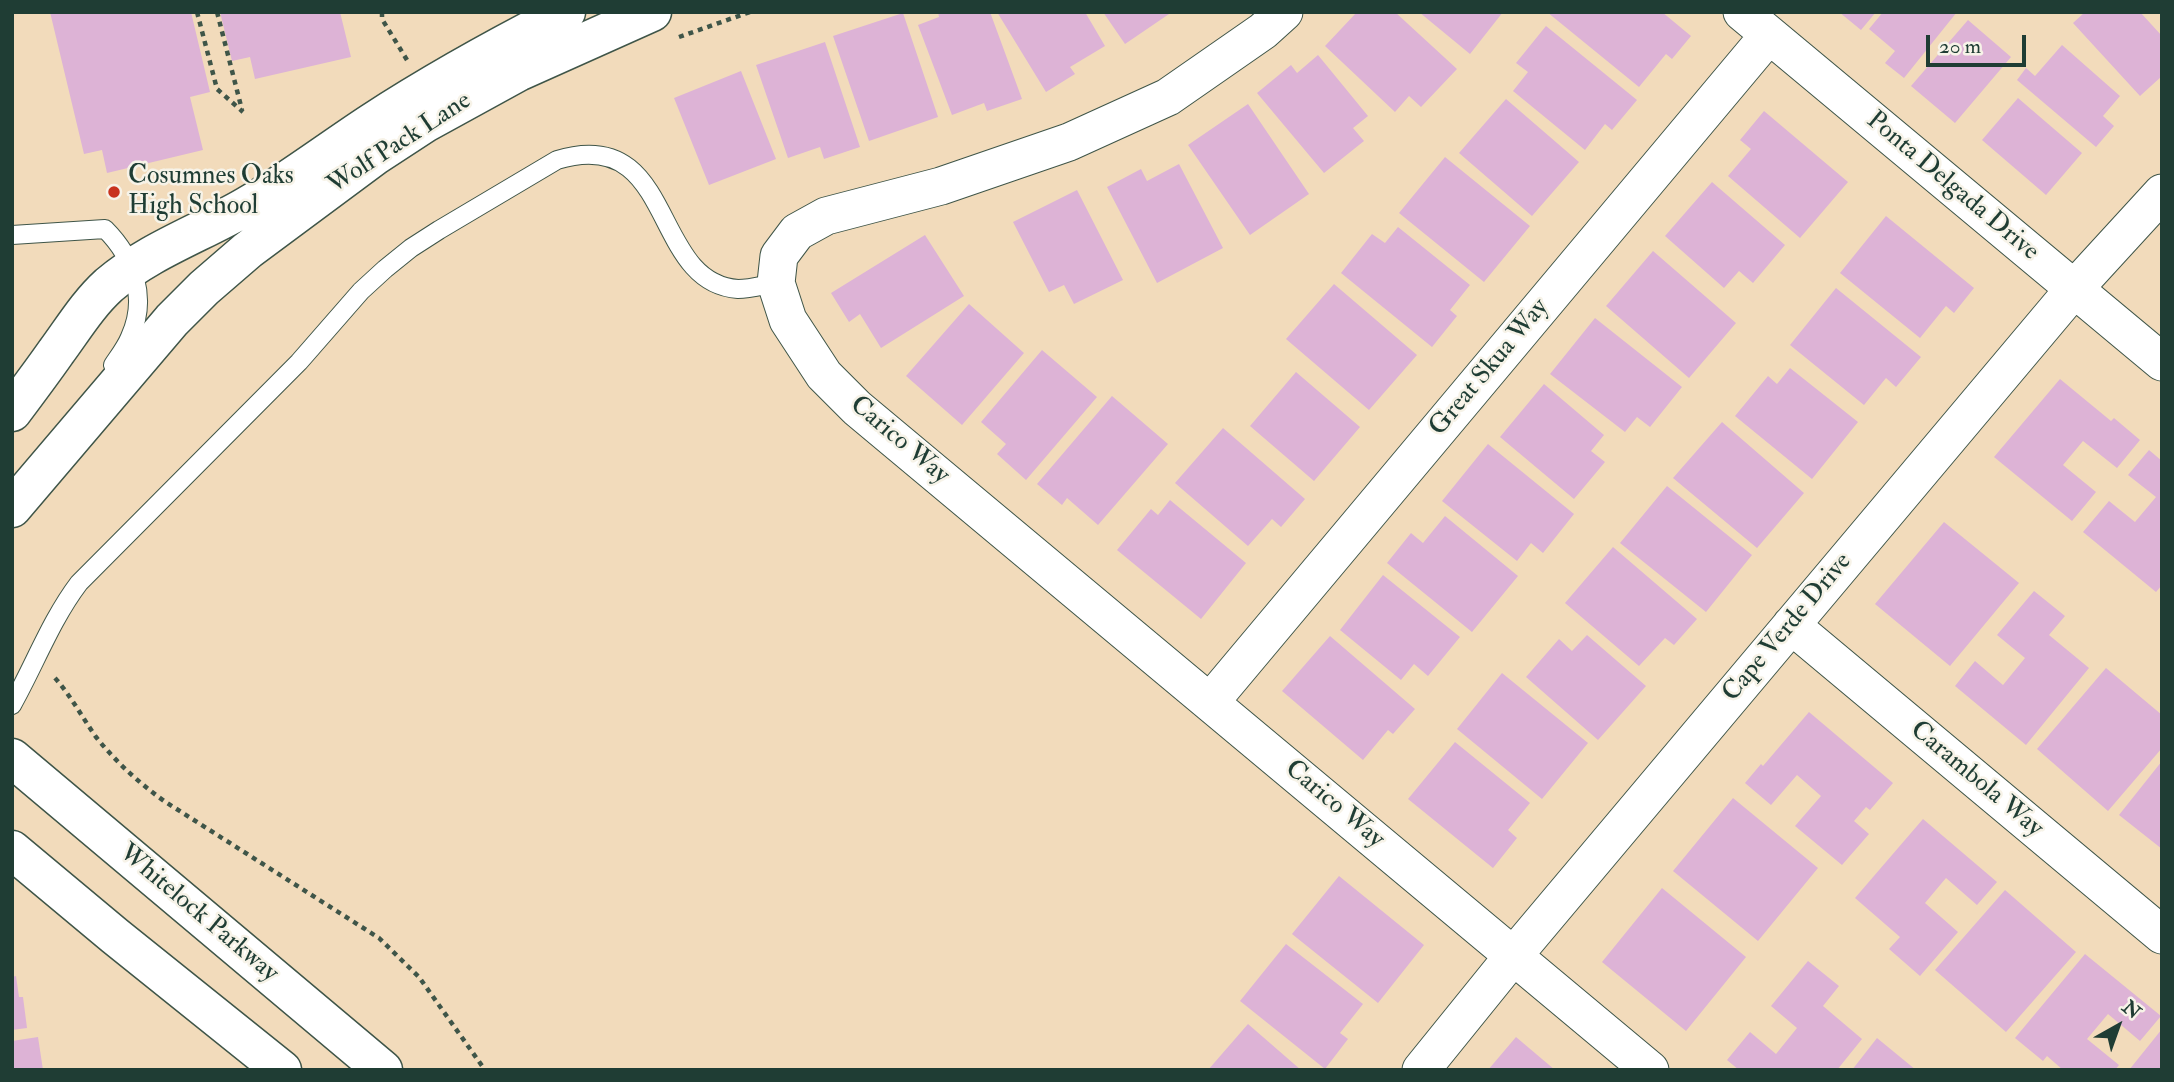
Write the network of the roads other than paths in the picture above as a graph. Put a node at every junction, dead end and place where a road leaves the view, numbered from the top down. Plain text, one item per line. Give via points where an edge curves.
1 (566, 12) edge
2 (1284, 12) edge
3 (1755, 23) edge
4 (663, 26) edge
5 (2162, 193) edge
6 (12, 235) edge
7 (133, 267) junction
8 (776, 283) junction
9 (2074, 289) junction
10 (2162, 362) edge
11 (12, 412) edge
12 (62, 450) junction
13 (12, 508) edge
14 (1791, 625) junction
15 (1211, 701) junction
16 (12, 705) edge
17 (12, 758) edge
18 (12, 849) edge
19 (2162, 935) edge
20 (1514, 956) junction
21 (282, 1070) edge
22 (383, 1070) edge
23 (1421, 1070) edge
24 (1650, 1070) edge

1 - 7 street, Wolf Pack Lane via 509,40 372,122 249,205
2 - 8 street via 1168,97 1069,142 941,186 826,216 797,233 779,256
3 - 9 street, Ponta Delgada Drive
3 - 15 street, Great Skua Way
4 - 12 street, Wolf Pack Lane via 518,72 376,155 204,288
5 - 9 street, Cape Verde Drive
6 - 7 lane via 105,229
7 - 11 street, Wolf Pack Lane via 86,310
7 - 12 lane via 138,308 130,338
8 - 15 street, Carico Way via 788,320 824,375 857,408
8 - 16 lane via 739,289 707,278 683,253 651,192 625,165 591,154 557,160 411,248 361,291 299,362 79,583 52,623
9 - 10 street, Ponta Delgada Drive
9 - 14 street, Cape Verde Drive
12 - 13 street, Wolf Pack Lane
14 - 19 street, Carambola Way
14 - 20 street, Cape Verde Drive
15 - 20 street, Carico Way
17 - 22 street, Whitelock Parkway
18 - 21 street
20 - 23 street, Cape Verde Drive
20 - 24 street, Carico Way

